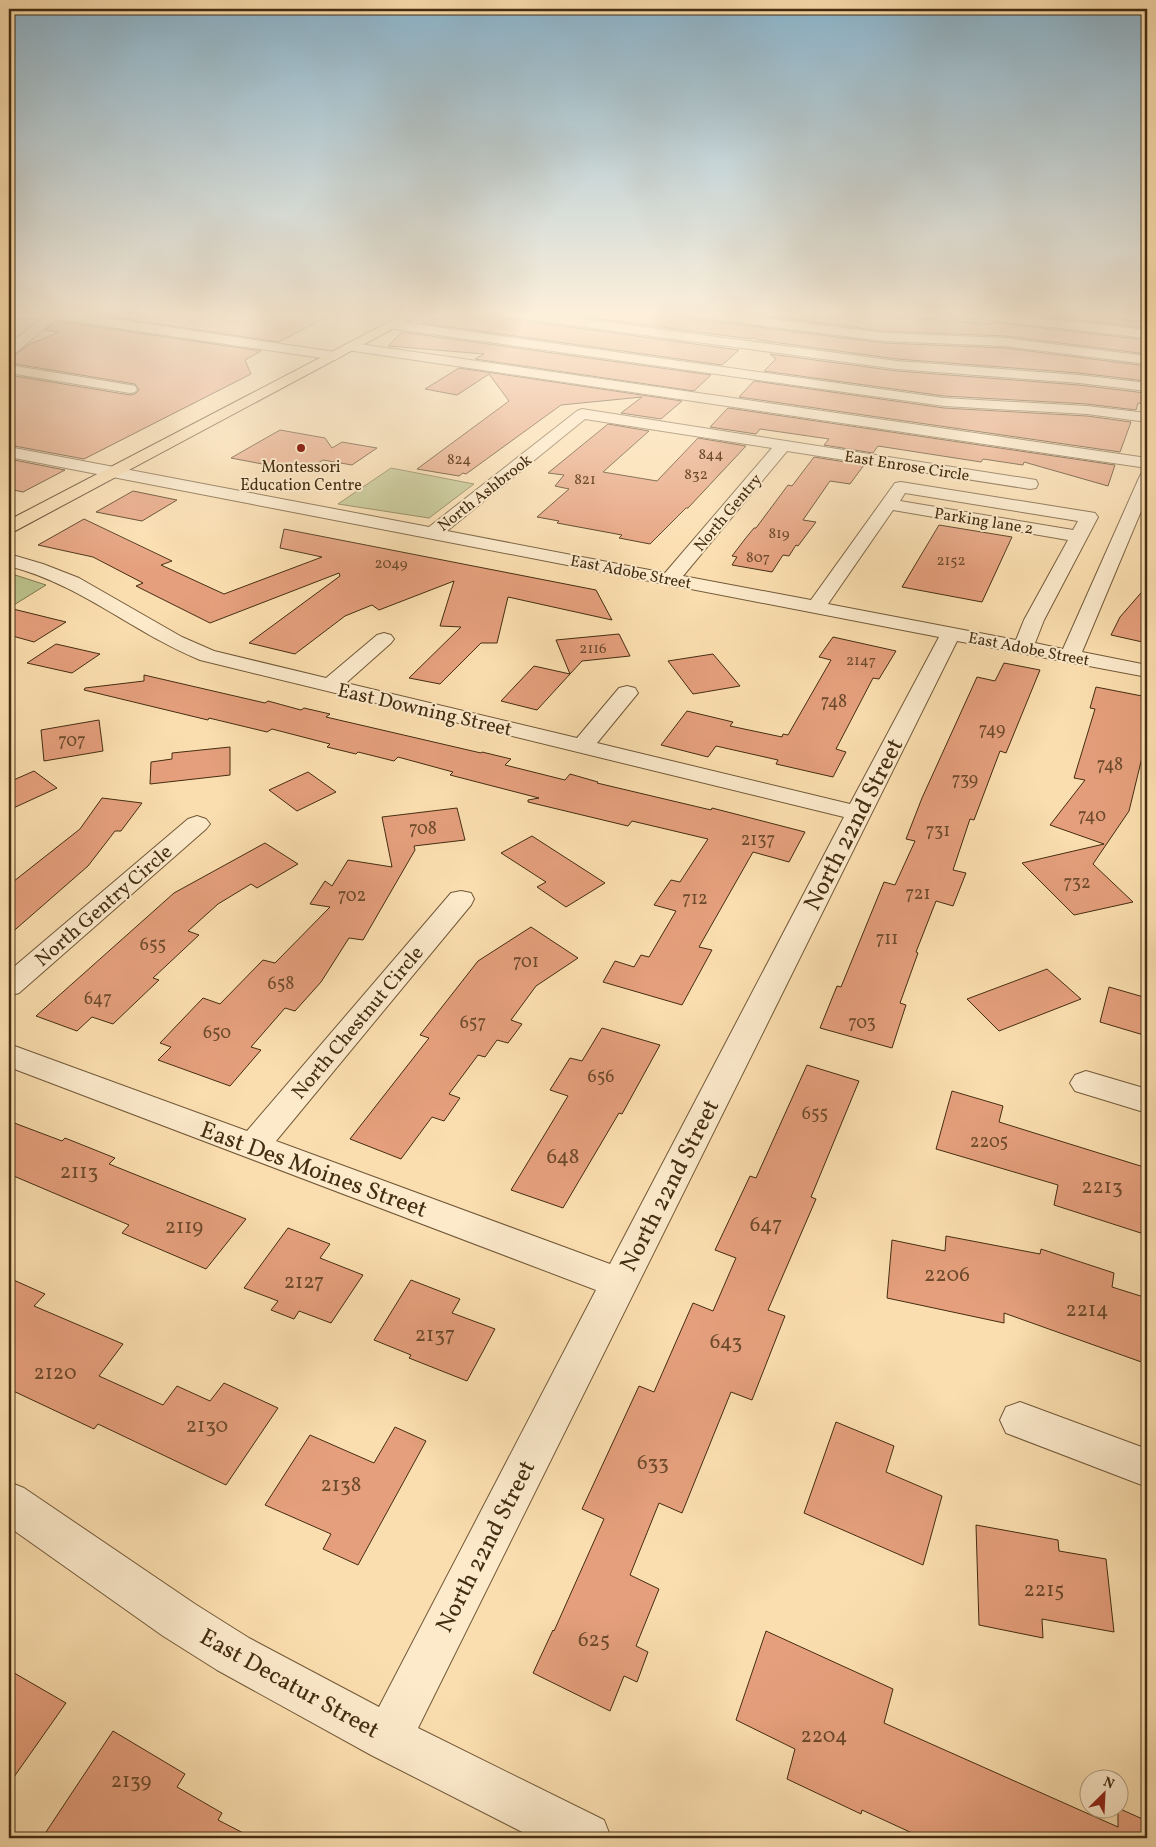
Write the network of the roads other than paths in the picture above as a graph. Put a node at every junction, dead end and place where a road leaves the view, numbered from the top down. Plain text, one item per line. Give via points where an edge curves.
1 (255, 398) edge
2 (707, 398) edge
3 (919, 398) edge
4 (582, 414) joint
5 (1147, 418) edge
6 (783, 446) junction
7 (9, 452) edge
8 (1147, 463) edge
9 (115, 472) junction
10 (1147, 478) edge
11 (1030, 484) dead end
12 (9, 527) edge
13 (433, 533) junction
14 (9, 560) edge
15 (670, 579) junction
16 (816, 607) junction
17 (951, 634) junction
18 (384, 639) dead end
19 (1023, 648) junction
20 (1070, 656) junction
21 (1147, 671) edge
22 (330, 686) junction
23 (627, 693) dead end
24 (583, 746) junction
25 (858, 813) junction
26 (197, 824) dead end
27 (461, 899) dead end
28 (9, 986) edge
29 (9, 1056) edge
30 (1086, 1083) dead end
31 (1147, 1101) edge
32 (253, 1146) junction
33 (619, 1283) junction
34 (1020, 1420) dead end
35 (1147, 1468) edge
36 (9, 1502) edge
37 (388, 1738) junction
38 (586, 1838) edge

1 - 9 main road
2 - 8 street
3 - 5 street via 1087,410
4 - 6 street, East Enrose Circle
4 - 13 street, North Ashbrook
6 - 11 street, East Enrose Circle
6 - 15 street, North Gentry
7 - 9 street, East Adobe Street
9 - 12 main road
9 - 13 street, East Adobe Street
10 - 20 street
13 - 15 street, East Adobe Street
14 - 22 street, East Downing Street via 80,585 195,652
15 - 16 street, East Adobe Street
16 - 17 street, East Adobe Street
16 - 19 street via 901,486 1089,517 1034,620
17 - 19 street, East Adobe Street
17 - 25 street, North 22nd Street
18 - 22 street
19 - 20 street, East Adobe Street
20 - 21 street, East Adobe Street
22 - 24 street, East Downing Street
23 - 24 street
24 - 25 street, East Downing Street
25 - 33 street, North 22nd Street
26 - 28 street, North Gentry Circle
27 - 32 street, North Chestnut Circle
29 - 32 street, East Des Moines Street
30 - 31 street
32 - 33 street, East Des Moines Street
33 - 37 street, North 22nd Street
34 - 35 street
36 - 37 street, East Decatur Street via 233,1654
37 - 38 street, East Decatur Street

